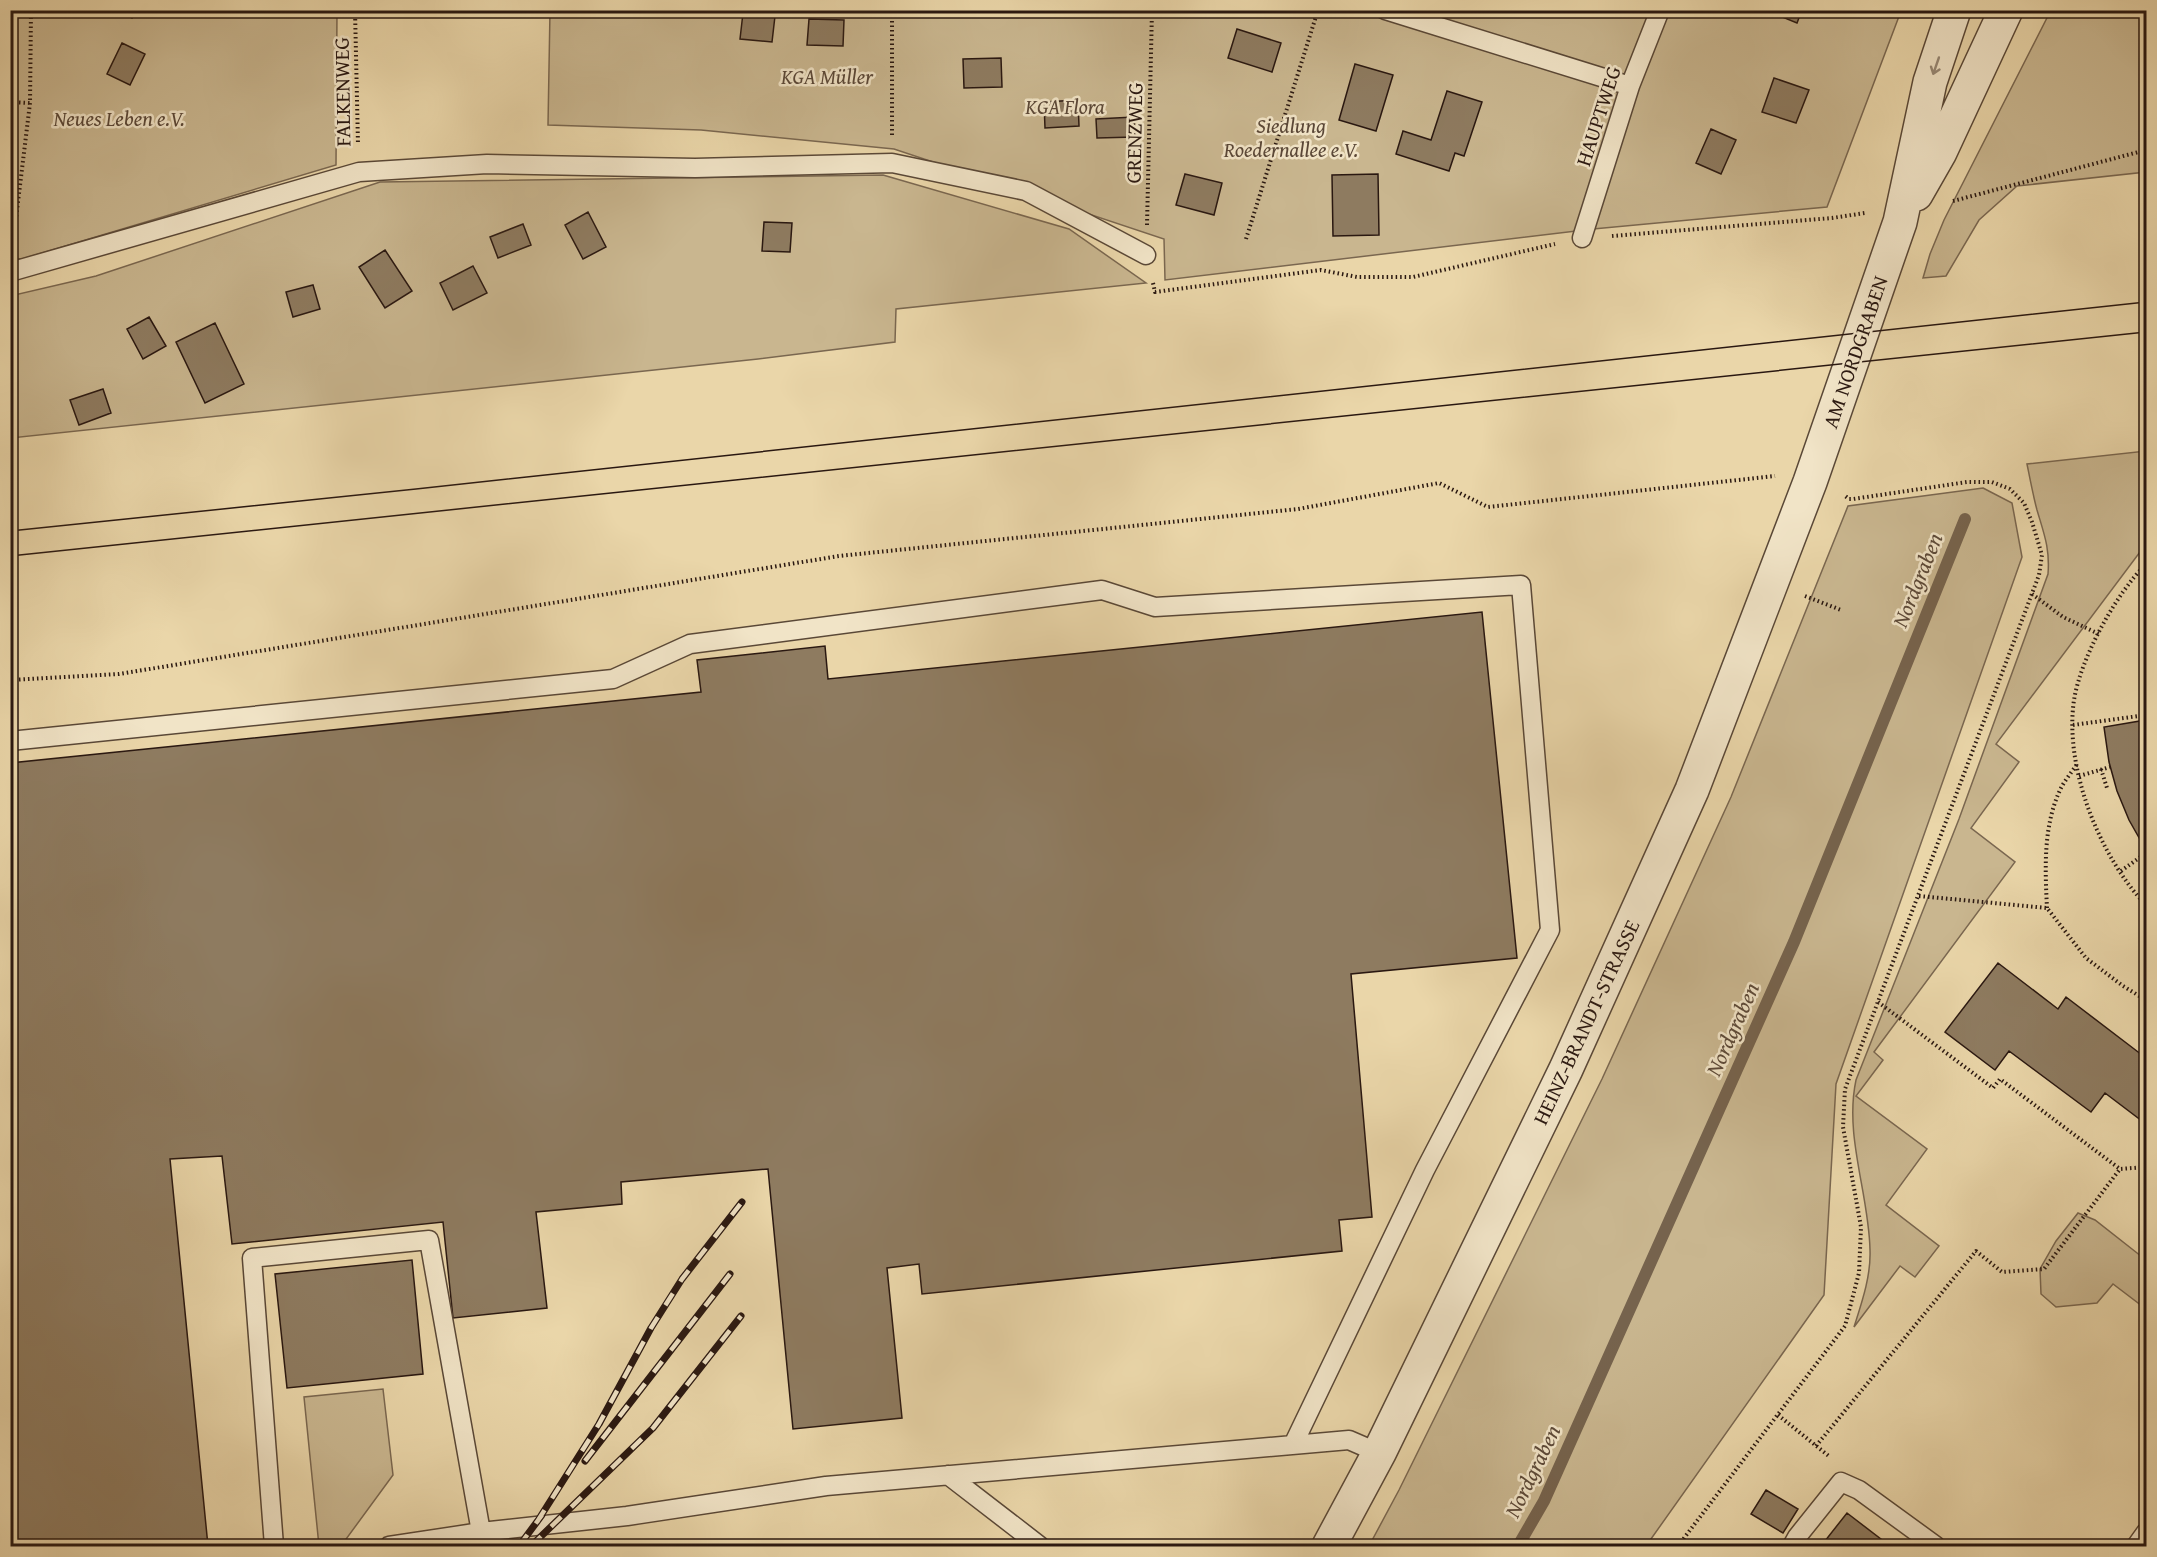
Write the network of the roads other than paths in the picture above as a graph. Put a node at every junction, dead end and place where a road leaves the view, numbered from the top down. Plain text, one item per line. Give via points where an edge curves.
1 (1385, 10) edge
2 (1660, 10) edge
3 (1954, 10) edge
4 (2006, 10) edge
5 (1630, 86) junction
6 (1900, 222) junction
7 (1582, 238) road end
8 (1146, 255) road end
9 (10, 272) edge
10 (1825, 486) joint
11 (10, 741) edge
12 (1293, 1445) junction
13 (1379, 1453) junction
14 (948, 1475) junction
15 (2146, 1532) edge
16 (482, 1539) edge
17 (274, 1546) edge
18 (389, 1546) edge
19 (1040, 1546) edge
20 (1329, 1546) edge
21 (1792, 1546) edge
22 (1936, 1546) edge
23 (2136, 1546) edge

1 - 5 lane
2 - 5 lane, HAUPTWEG
3 -> 6 street, AM NORDGRABEN via 1930,82
4 - 6 street, AM NORDGRABEN via 1940,152
5 - 7 lane, HAUPTWEG
6 - 10 street, AM NORDGRABEN
8 - 9 lane via 1026,191 892,163 695,168 487,164 358,172
10 - 13 street, HEINZ-BRANDT-STRASSE via 1566,1069
11 - 12 lane via 613,679 690,644 1102,590 1155,608 1521,585 1550,930 1425,1170
12 - 13 lane via 1349,1440
12 - 14 lane
13 - 20 street, HEINZ-BRANDT-STRASSE
14 - 16 lane via 826,1486
14 - 19 lane
15 - 23 lane
16 - 17 lane via 429,1240 252,1258
16 - 18 lane
21 - 22 lane via 1841,1482 1859,1490

